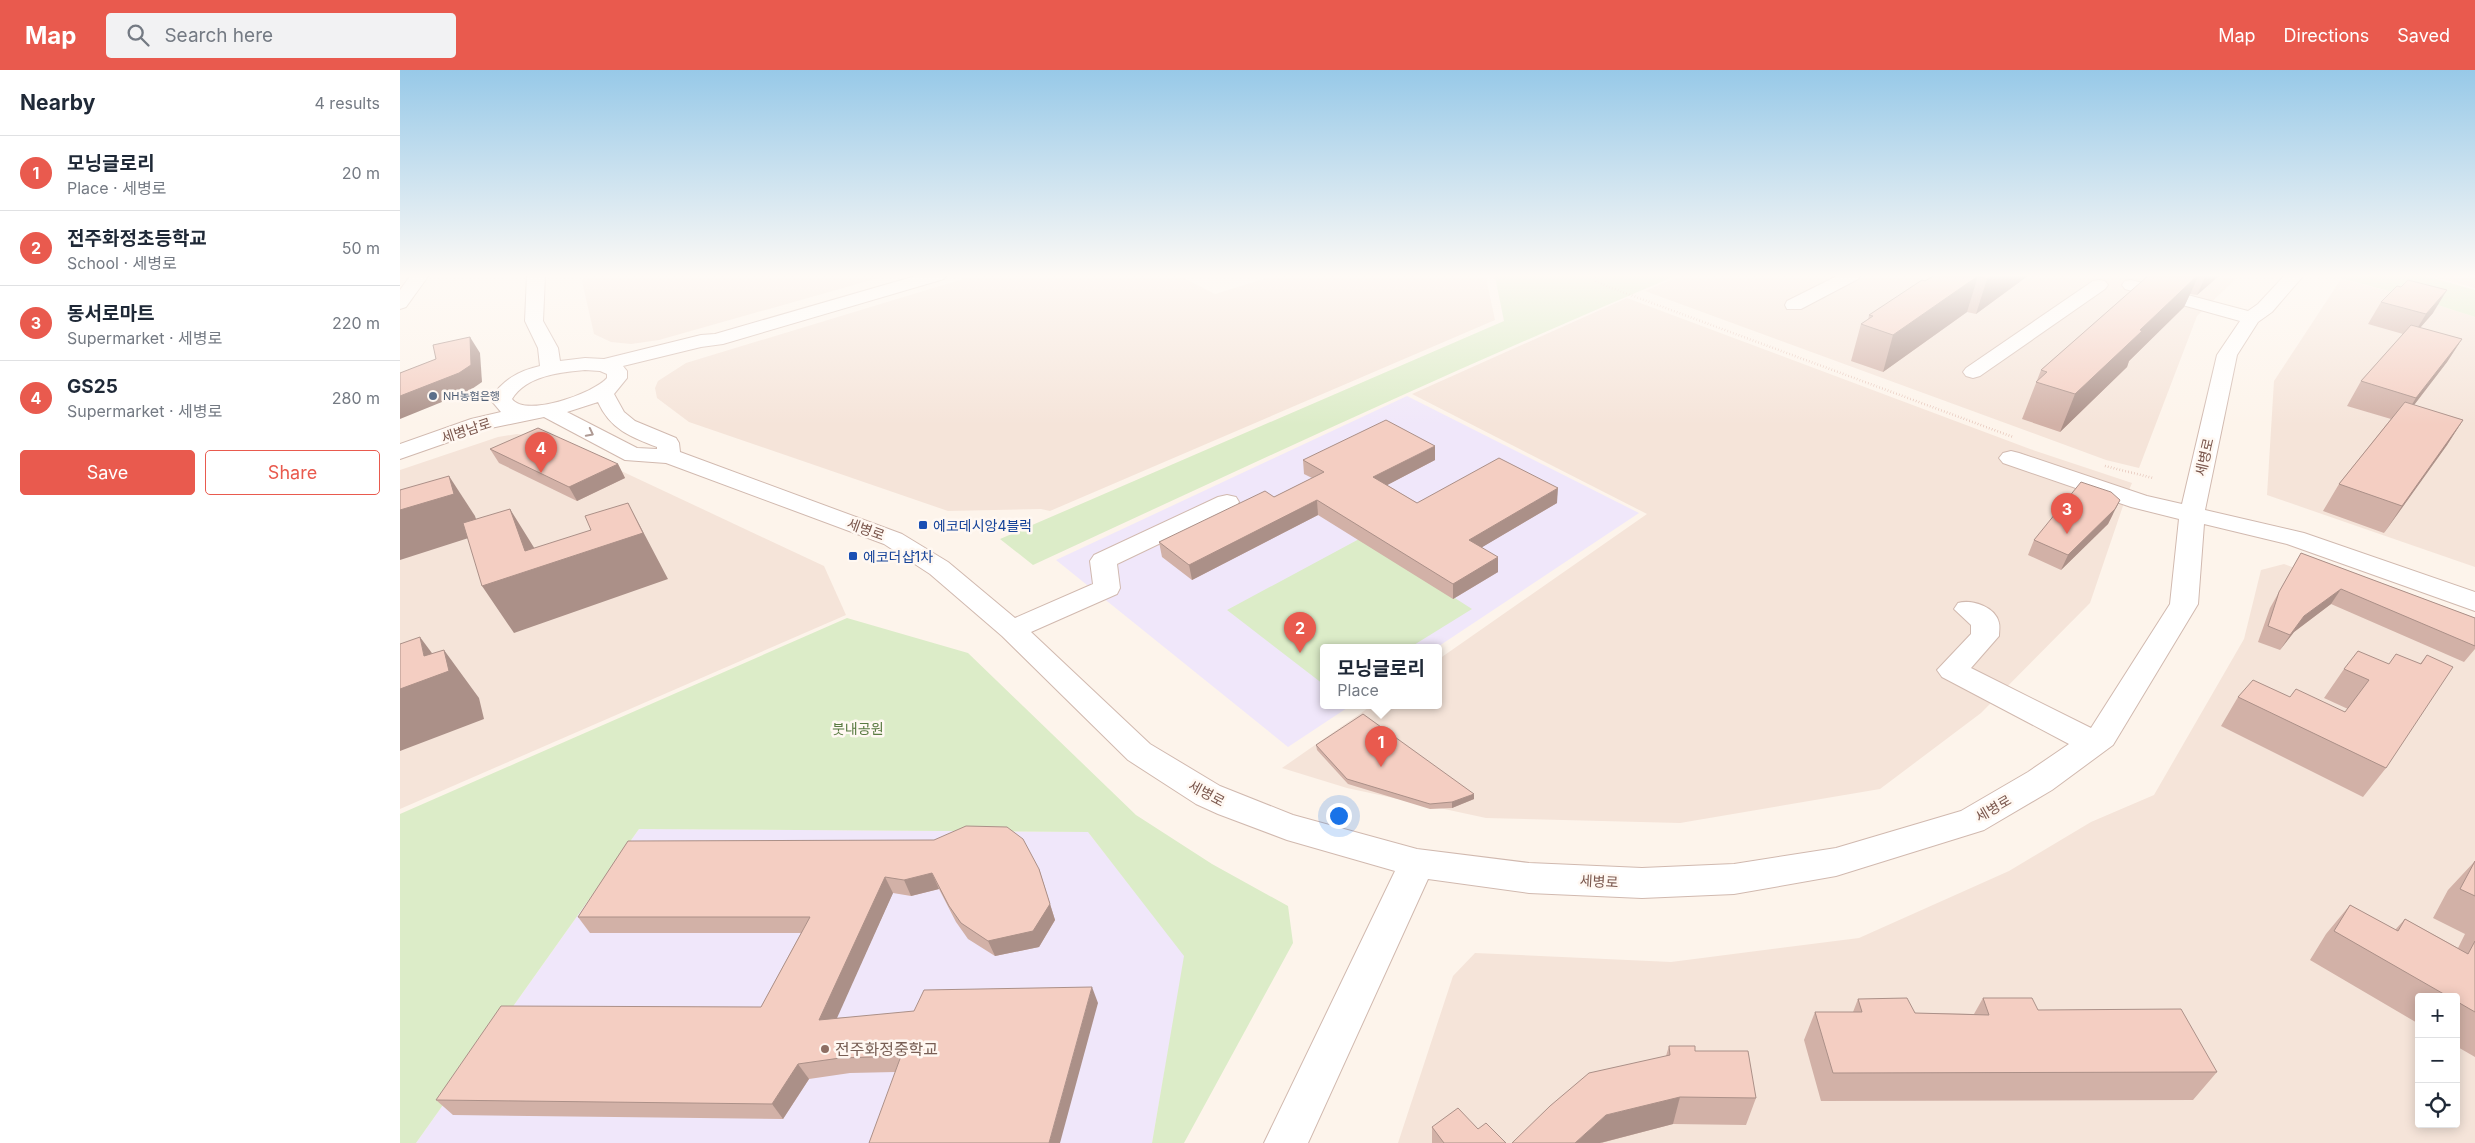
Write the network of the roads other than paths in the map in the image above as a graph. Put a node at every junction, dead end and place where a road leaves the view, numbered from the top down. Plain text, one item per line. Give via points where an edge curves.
1 (536, 325) edge
2 (767, 325) edge
3 (2034, 325) edge
4 (2247, 325) edge
5 (551, 369) junction
6 (1973, 372) dead end
7 (608, 378) junction
8 (503, 393) junction
9 (540, 411) junction
10 (400, 435) edge
11 (2016, 449) road end
12 (400, 452) edge
13 (669, 456) junction
14 (1227, 502) dead end
15 (2192, 514) junction
16 (2475, 602) edge
17 (1968, 609) dead end
18 (1012, 630) junction
19 (2093, 743) junction
20 (1417, 863) junction
21 (1286, 1143) edge

1 - 5 street via 548,348
2 - 7 street, 세병로
3 - 6 street
4 - 15 street, 세병로 via 2228,355
5 - 7 street via 585,364
5 - 8 street via 522,380
7 - 9 street, 세병로 via 571,405
7 - 13 street via 614,413 626,426 668,443
8 - 9 street, 세병로 via 502,405 509,409
8 - 10 street, 세병남로
9 - 12 street, 세병남로 via 479,424
9 -> 13 street, 세병로 via 633,455
11 - 15 street via 2140,502
13 - 18 street, 세병로 via 893,539 939,568
14 - 18 street via 1104,561 1107,588
15 - 16 street via 2295,538
15 - 19 street, 세병로 via 2184,604 2102,737
17 - 19 street via 1985,622 1985,636 1952,670
18 - 20 street, 세병로 via 1139,752 1208,795 1287,827
19 - 20 street, 세병로 via 2040,781 1972,821 1836,862 1734,879 1642,883 1529,878
20 - 21 street

